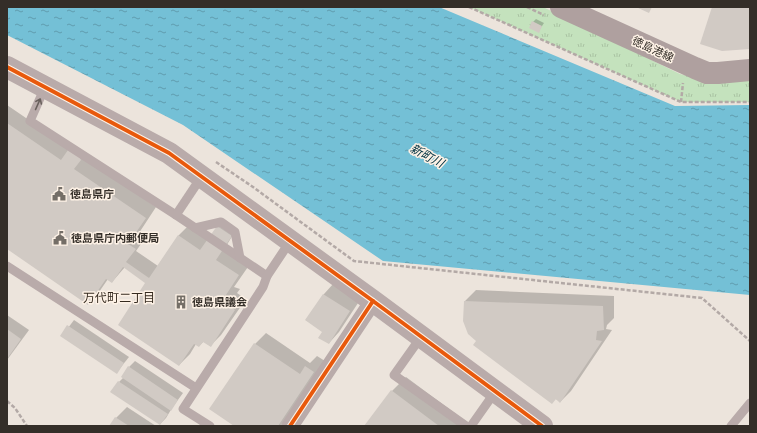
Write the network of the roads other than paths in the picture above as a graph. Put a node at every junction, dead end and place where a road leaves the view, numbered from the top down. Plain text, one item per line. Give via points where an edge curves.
1 (561, 7) edge
2 (7, 67) edge
3 (750, 70) edge
4 (45, 87) junction
5 (202, 176) junction
6 (176, 215) junction
7 (195, 228) junction
8 (287, 246) dead end
9 (240, 258) junction
10 (7, 266) edge
11 (268, 276) junction
12 (373, 301) junction
13 (421, 337) junction
14 (196, 388) junction
15 (495, 392) junction
16 (750, 403) edge
17 (210, 426) edge
18 (290, 426) edge
19 (466, 426) edge
20 (471, 426) edge
21 (542, 426) edge
22 (731, 426) edge

1 - 3 main road, 徳島港線 via 707,73
2 - 4 street
4 - 5 street via 169,153
6 -> 4 lane via 30,121
5 - 6 lane
5 - 12 street
6 - 7 lane
7 - 9 lane
7 - 9 lane via 221,222 235,232
8 - 11 lane
9 - 11 lane
10 - 14 lane
11 - 14 lane
12 - 13 street
12 - 18 street
13 - 15 street
13 - 19 lane via 394,375
14 - 17 lane via 183,408
15 - 20 lane
15 - 21 street
16 - 22 lane

